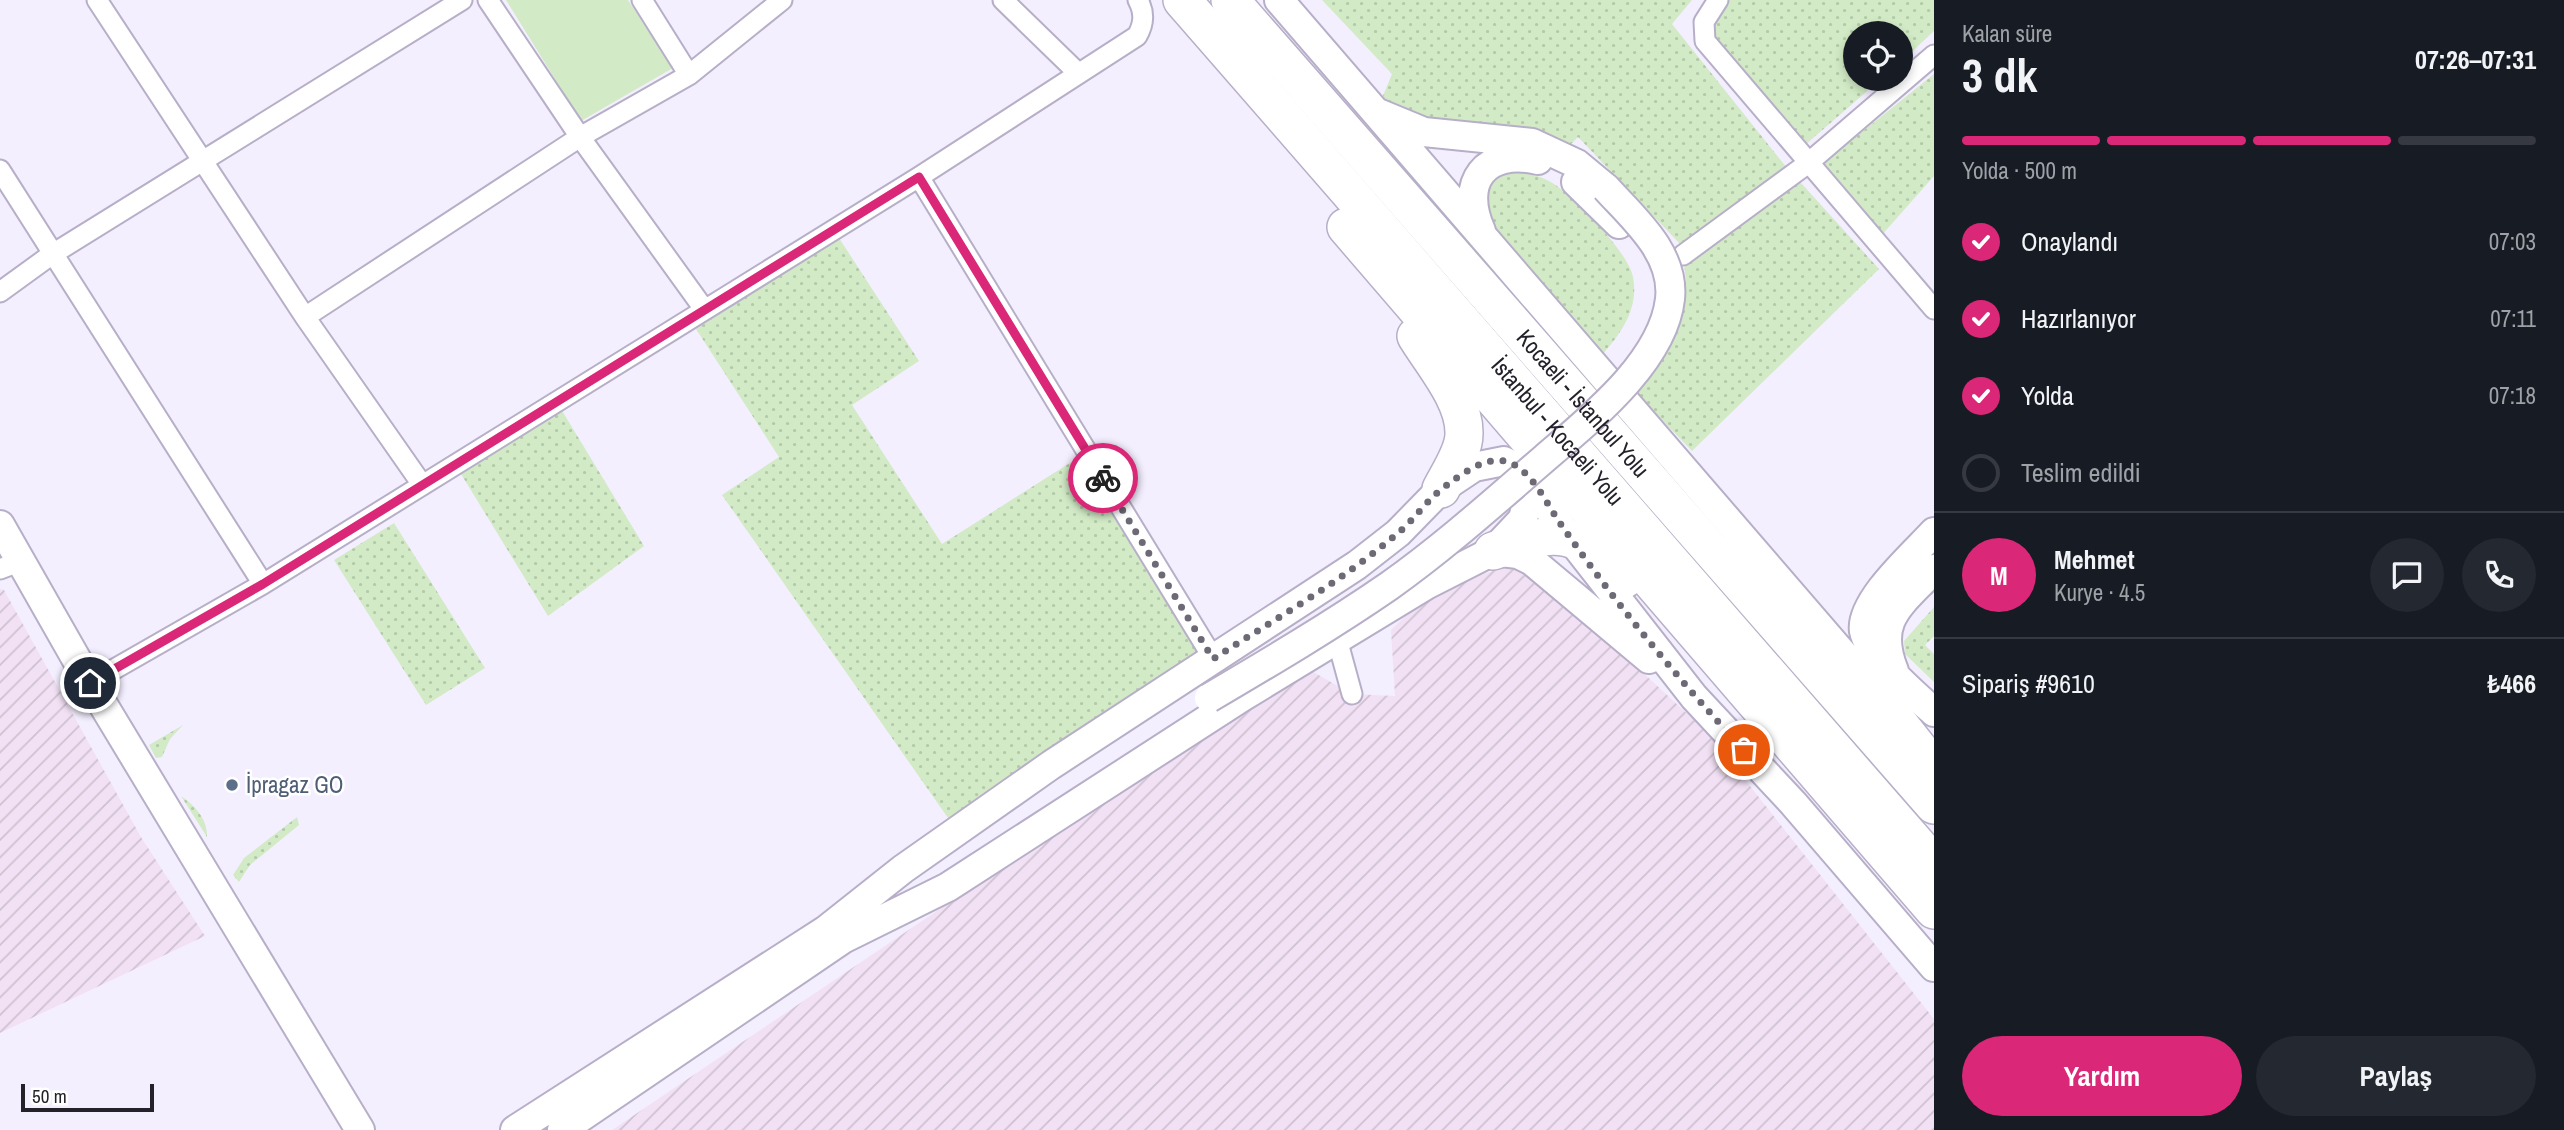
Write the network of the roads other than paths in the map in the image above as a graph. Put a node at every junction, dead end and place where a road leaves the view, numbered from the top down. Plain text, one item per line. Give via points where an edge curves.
1 (462, 0) edge
2 (488, 0) edge
3 (642, 0) edge
4 (782, 0) edge
5 (1003, 0) edge
6 (1138, 0) edge
7 (1182, 0) edge
8 (1230, 0) edge
9 (1279, 0) edge
10 (1718, 0) edge
11 (102, 2) edge
12 (1934, 55) edge
13 (1236, 60) junction
14 (1077, 72) junction
15 (689, 75) junction
16 (1369, 109) junction
17 (580, 137) junction
18 (204, 162) junction
19 (1807, 164) junction
20 (0, 170) edge
21 (919, 177) junction
22 (1336, 215) junction
23 (1483, 236) junction
24 (51, 255) junction
25 (1683, 255) dead end
26 (0, 292) edge
27 (704, 309) junction
28 (1934, 309) edge
29 (305, 317) junction
30 (1527, 476) junction
31 (421, 483) junction
32 (1441, 489) junction
33 (0, 525) edge
34 (1934, 532) edge
35 (1569, 537) junction
36 (1493, 551) junction
37 (10, 565) edge
38 (1934, 569) edge
39 (263, 584) junction
40 (1337, 639) junction
41 (1213, 659) junction
42 (1855, 668) junction
43 (1895, 673) junction
44 (90, 683) junction
45 (1204, 692) junction
46 (1352, 694) dead end
47 (1694, 697) junction
48 (1934, 712) edge
49 (1770, 720) junction
50 (1934, 744) edge
51 (1934, 768) edge
52 (1934, 805) edge
53 (1934, 864) edge
54 (1934, 910) edge
55 (835, 934) junction
56 (1934, 967) edge
57 (360, 1130) edge
58 (515, 1130) edge
59 (562, 1130) edge

1 - 18 street
2 - 17 street
3 - 15 street
4 - 15 street
5 - 14 street
6 - 14 street via 1143,10 1137,36
7 - 13 highway, İstanbul - Kocaeli Yolu
8 - 52 highway, Kocaeli - İstanbul Yolu
9 - 16 main road
10 - 19 street via 1704,22 1705,41
11 - 18 street
12 - 19 street
13 - 22 highway via 1291,155
13 - 53 highway, İstanbul - Kocaeli Yolu
14 - 21 street
15 - 17 street
16 - 23 main road
16 - 45 main road, bridge via 1424,132 1504,138 1577,163 1606,188 1657,247 1670,282 1667,313 1627,381 1578,430 1440,547 1310,638
17 - 27 street
17 - 29 street
18 - 24 street
18 - 29 street
19 - 25 street
19 - 28 street
20 - 24 street
21 - 27 street
21 - 41 street
22 - 32 highway via 1415,334 1461,414 1462,446
22 - 49 highway
23 - 42 main road
23 - 45 main road via 1475,216 1474,188 1484,167 1505,157 1533,159 1560,170 1580,184 1639,249 1654,287 1646,323 1621,360 1552,431 1442,525
24 - 26 street
24 - 39 street
27 - 31 street
29 - 31 street
30 - 32 main road via 1504,461 1489,462
30 - 35 main road
30 - 36 main road via 1523,519
31 - 39 street
32 - 41 main road via 1398,533 1357,565
33 - 37 main road
34 - 43 main road via 1877,596 1865,620 1867,642
35 - 36 highway via 1532,537
35 - 47 main road
35 - 49 highway via 1611,564 1676,634
36 - 40 main road
36 - 47 main road via 1532,561
37 - 44 main road
38 - 43 main road via 1889,622 1885,643
39 - 44 street
40 - 46 street
40 - 55 main road via 948,887
41 - 55 main road via 926,853
42 - 50 highway
42 - 51 highway
43 - 48 main road
44 - 57 main road
45 - 55 main road
47 - 56 main road via 1793,803
49 - 54 highway
55 - 58 main road
55 - 59 main road

